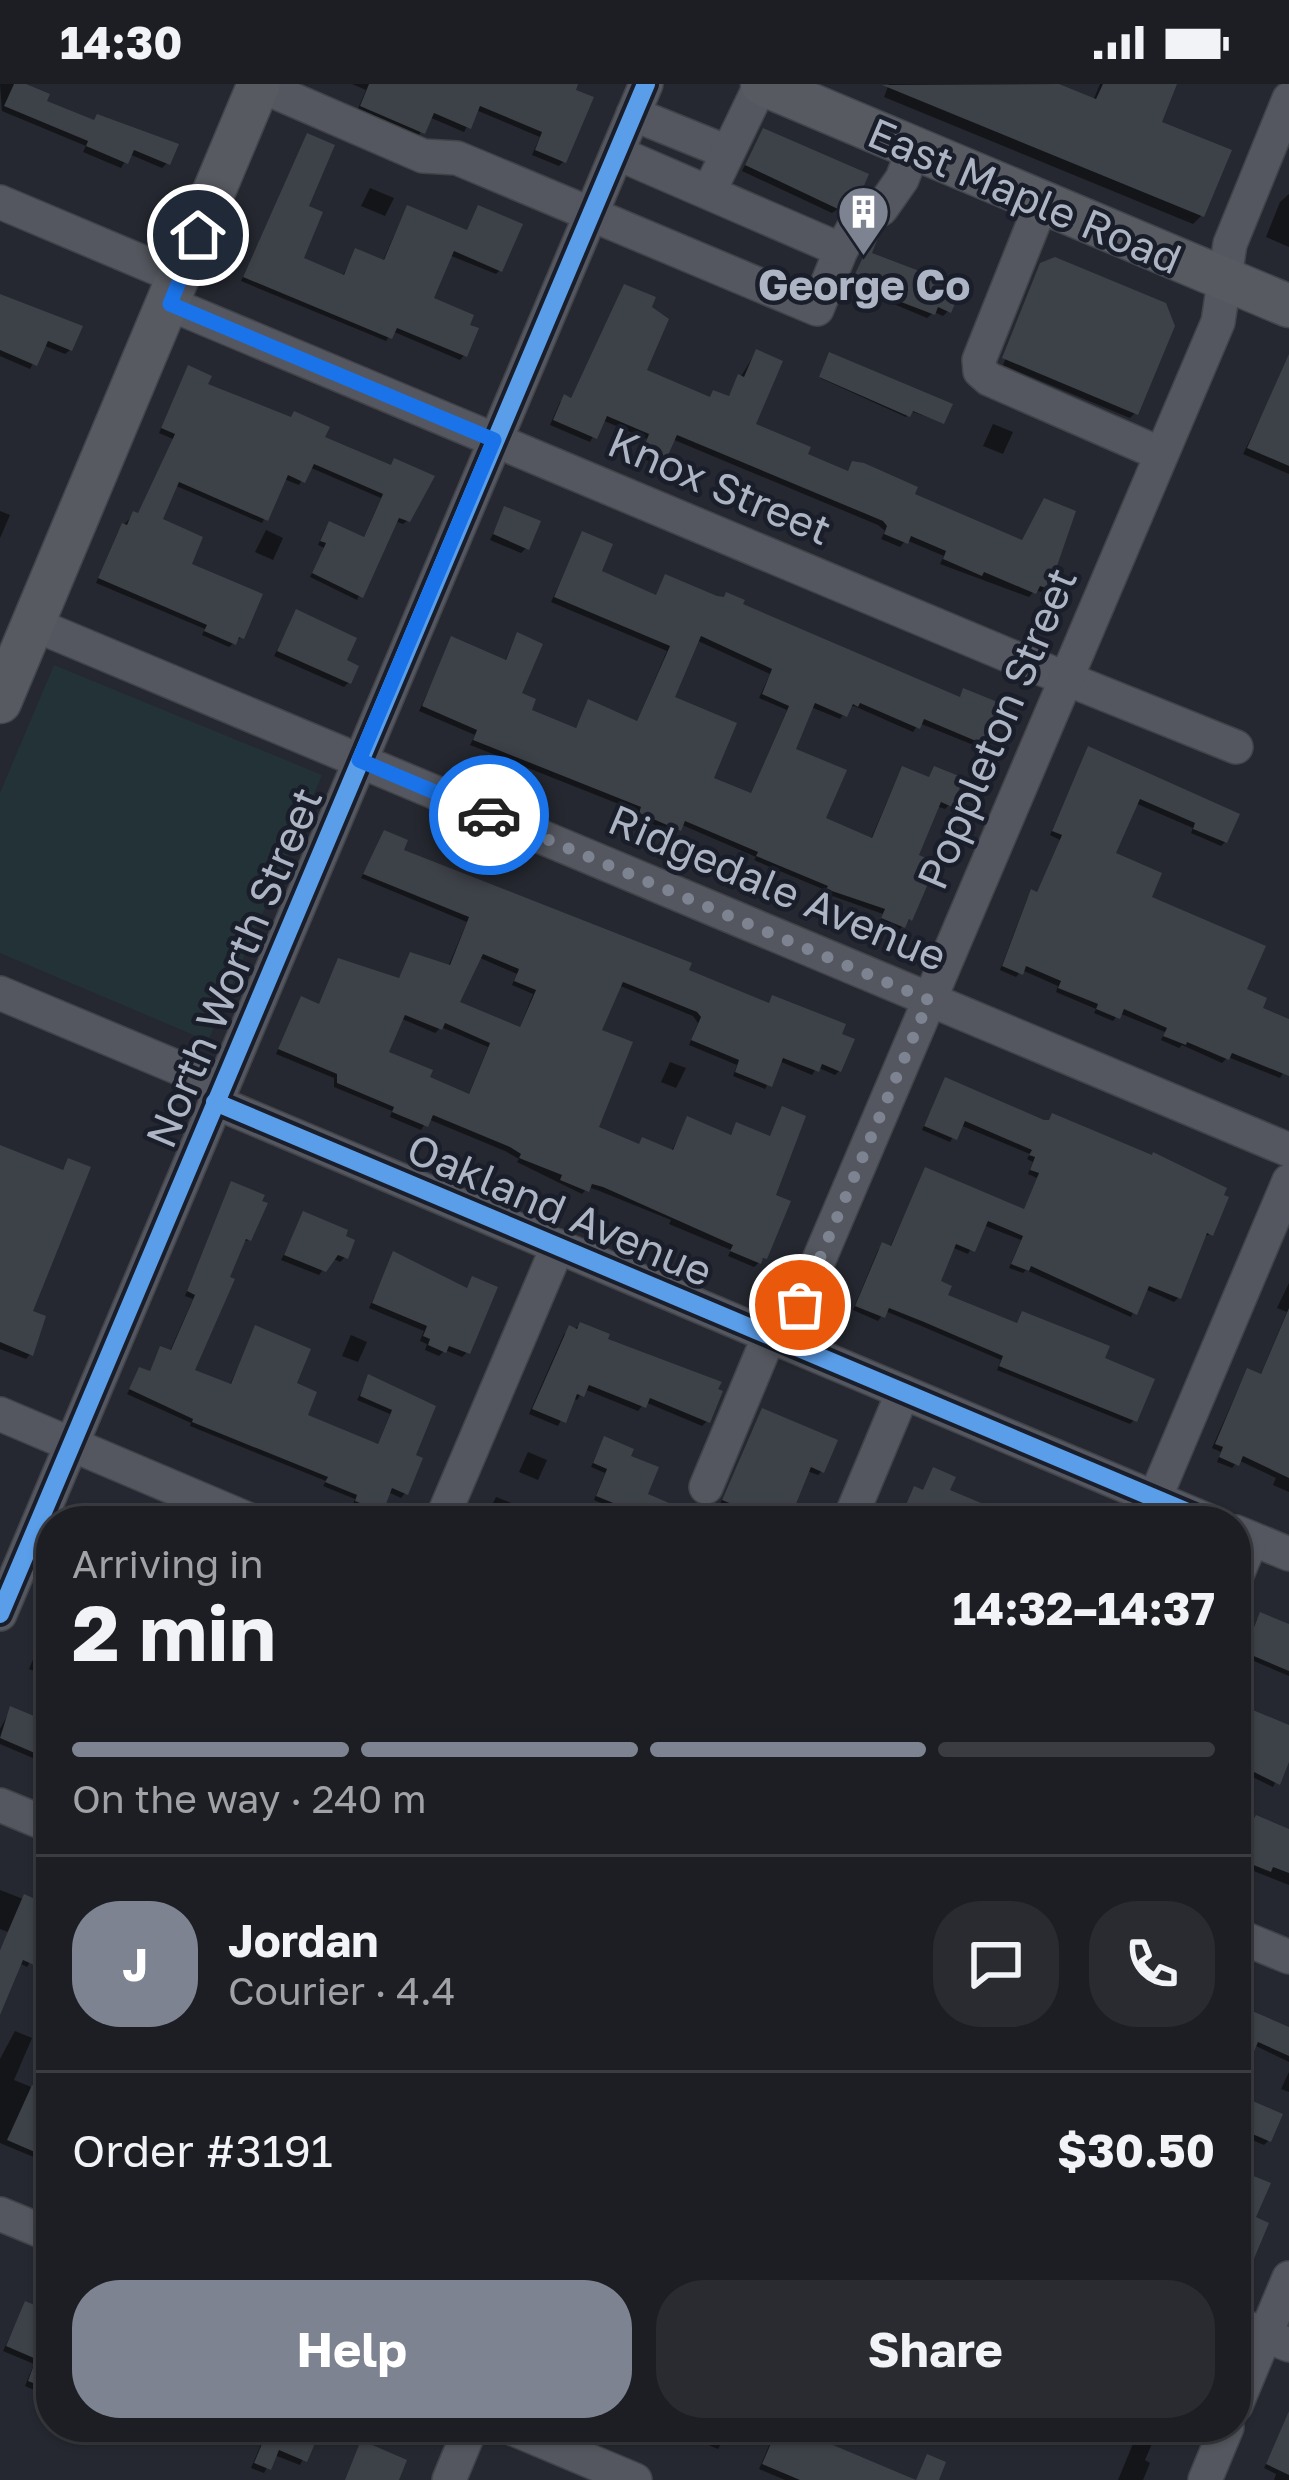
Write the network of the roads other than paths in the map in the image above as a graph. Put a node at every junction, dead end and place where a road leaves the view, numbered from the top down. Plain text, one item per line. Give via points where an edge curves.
1 (259, 84) edge
2 (761, 84) edge
3 (320, 97) edge
4 (640, 99) edge
5 (1289, 99) edge
6 (914, 148) junction
7 (727, 152) junction
8 (617, 153) junction
9 (709, 192) junction
10 (0, 202) edge
11 (1042, 202) junction
12 (591, 214) junction
13 (841, 250) junction
14 (1225, 279) junction
15 (175, 291) junction
16 (1289, 307) edge
17 (494, 440) junction
18 (1161, 454) junction
19 (18, 642) edge
20 (1066, 679) junction
21 (0, 702) edge
22 (1237, 747) dead end
23 (359, 760) junction
24 (0, 993) edge
25 (929, 1000) junction
26 (207, 1089) junction
27 (1289, 1150) edge
28 (1289, 1181) edge
29 (557, 1246) junction
30 (776, 1339) junction
31 (903, 1392) junction
32 (0, 1414) edge
33 (71, 1444) junction
34 (706, 1487) dead end
35 (1155, 1498) junction
36 (45, 1506) edge
37 (217, 1506) edge
38 (447, 1506) edge
39 (855, 1506) edge
40 (1174, 1506) edge
41 (36, 1528) edge
42 (1251, 1538) edge
43 (1289, 1554) edge
44 (0, 1614) edge
45 (0, 1805) edge
46 (36, 1820) edge
47 (1251, 1941) edge
48 (1289, 1957) edge
49 (0, 2214) edge
50 (36, 2229) edge
51 (1289, 2278) edge
52 (1263, 2334) edge
53 (1251, 2366) edge
54 (464, 2442) edge
55 (545, 2442) edge
56 (1221, 2442) edge
57 (448, 2480) edge
58 (635, 2480) edge
59 (1205, 2480) edge

1 - 3 street
1 - 15 main road
2 - 6 main road, East Maple Road
2 - 7 street
3 - 12 street via 423,156 457,158
4 - 7 street
4 - 8 street, North Worth Street
5 - 14 street, Poppleton Street via 1230,244
6 - 11 main road, East Maple Road
6 - 13 street via 881,209 859,218
7 - 9 street
8 - 9 street
8 - 12 street, North Worth Street
9 - 13 street
10 - 15 street, Knox Street
11 - 14 main road, East Maple Road
11 - 18 street via 980,371
12 - 13 street via 817,309
12 - 17 street, North Worth Street
14 - 16 main road, East Maple Road
14 - 18 street, Poppleton Street via 1218,322
15 - 17 street, Knox Street
15 - 19 main road
17 - 20 street, Knox Street
17 - 23 street, North Worth Street
18 - 20 street, Poppleton Street
19 - 21 main road
19 - 23 street, Ridgedale Avenue
20 - 22 street, Knox Street
20 - 25 street, Poppleton Street
23 - 25 street, Ridgedale Avenue
23 - 26 street, North Worth Street
24 - 26 street, Oakland Avenue
25 - 27 street, Ridgedale Avenue
25 - 30 street, Poppleton Street
26 - 29 street, Oakland Avenue
26 - 33 street, North Worth Street
28 - 35 street
29 - 30 street, Oakland Avenue
29 - 38 street
30 - 31 street, Oakland Avenue
30 - 34 street, Poppleton Street
31 - 35 street, Oakland Avenue
31 - 39 street
32 - 33 street
33 - 36 street, North Worth Street
33 - 37 street
35 - 40 street, Oakland Avenue
41 - 44 street, North Worth Street
42 - 43 street
45 - 46 street
47 - 48 street
49 - 50 street
51 - 52 street
52 - 53 street
54 - 57 street
55 - 58 street
56 - 59 street

